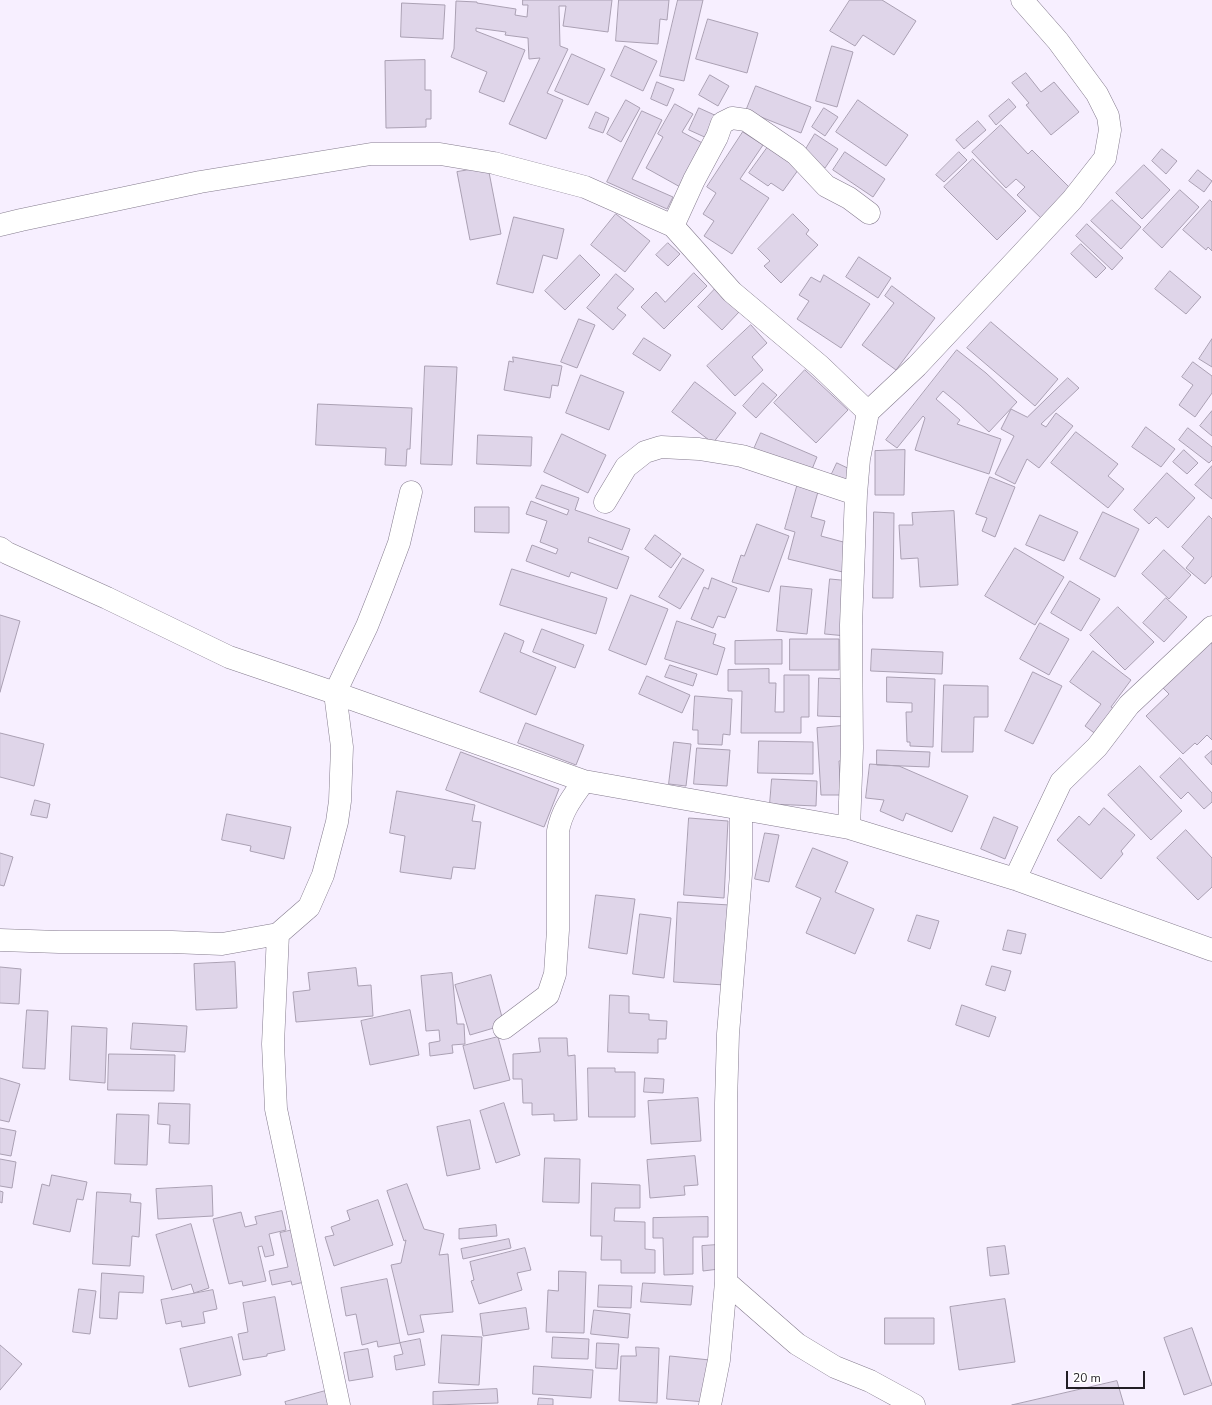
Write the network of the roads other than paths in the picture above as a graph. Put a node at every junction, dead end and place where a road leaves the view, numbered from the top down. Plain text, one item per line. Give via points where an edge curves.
1 (1022, 0) edge
2 (869, 213) dead end
3 (0, 225) edge
4 (673, 226) junction
5 (868, 412) junction
6 (411, 492) dead end
7 (856, 494) junction
8 (605, 502) dead end
9 (0, 548) edge
10 (1212, 627) edge
11 (335, 692) junction
12 (584, 781) junction
13 (741, 810) junction
14 (849, 828) junction
15 (1015, 879) junction
16 (278, 934) junction
17 (0, 940) edge
18 (1212, 950) edge
19 (504, 1028) dead end
20 (726, 1282) junction
21 (339, 1405) edge
22 (710, 1405) edge
23 (914, 1405) edge

1 - 5 street via 1058,41 1097,94 1108,116 1110,130 1105,158 1072,200 1020,256 917,366
2 - 4 street via 849,198 826,186 796,154 746,120 732,118 722,123
3 - 4 street via 200,182 371,154 440,154 494,163 585,187
4 - 5 street via 732,292 820,366
5 - 7 street via 859,459
6 - 11 street via 399,543 384,583 367,626
7 - 8 street via 742,456 699,449 661,447 645,452 626,467
7 - 14 street via 851,624 852,748
9 - 11 street via 229,657
10 - 15 street via 1129,705 1097,748 1061,782
11 - 12 street
11 - 16 street via 342,747 337,822 323,875 309,907
12 - 13 street
12 - 19 street via 566,807 558,831 558,930 555,974 548,995
13 - 14 street
13 - 20 street via 741,874 728,1034 726,1095
14 - 15 street
15 - 18 street
16 - 17 street via 222,944
16 - 21 street via 273,1044 276,1109
20 - 22 street via 719,1360
20 - 23 street via 796,1344 836,1367 870,1381

